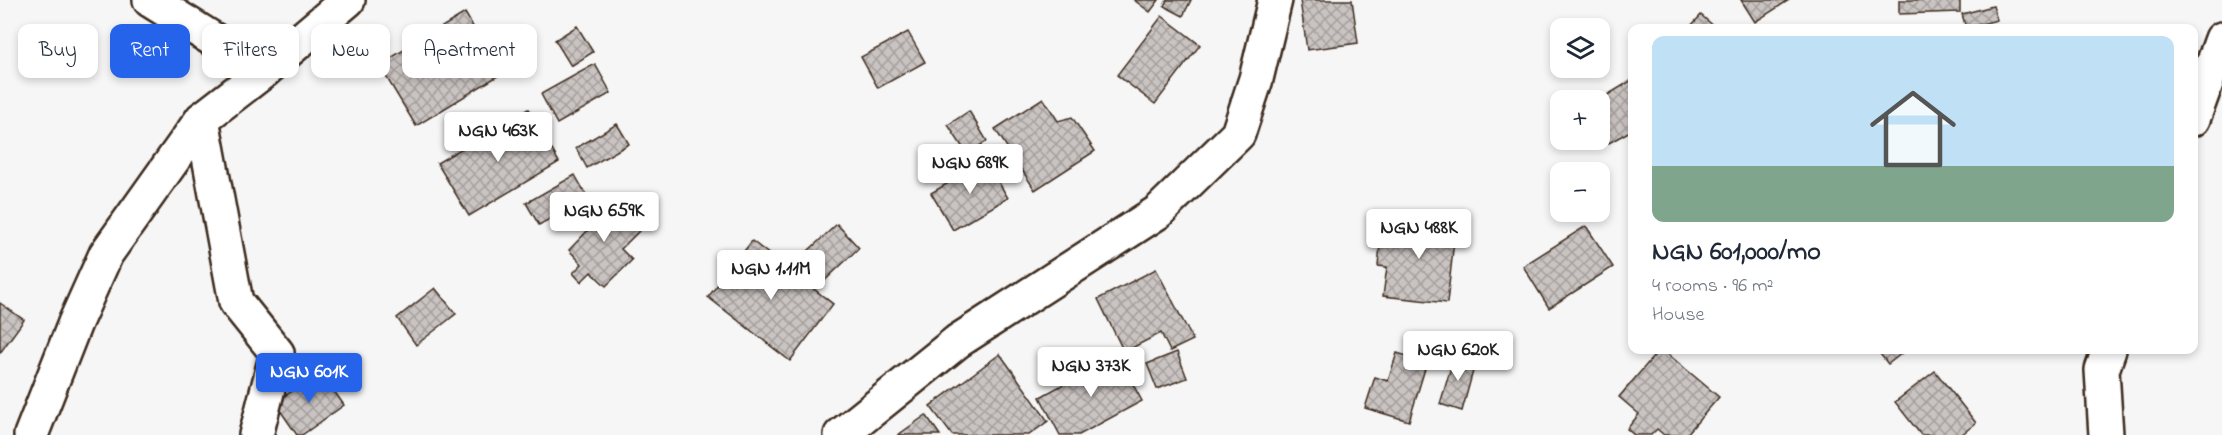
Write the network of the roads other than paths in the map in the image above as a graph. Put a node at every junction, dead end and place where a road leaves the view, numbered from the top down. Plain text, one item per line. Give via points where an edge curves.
1 (150, 0) edge
2 (348, 0) edge
3 (1275, 0) edge
4 (202, 32) edge
5 (2222, 39) edge
6 (299, 41) edge
7 (255, 78) edge
8 (2198, 105) edge
9 (202, 119) junction
10 (2108, 354) edge
11 (31, 435) edge
12 (256, 435) edge
13 (841, 435) edge
14 (2106, 435) edge

1 - 4 street
2 - 6 street
3 - 13 street via 1238,134 1158,212 958,341
5 - 8 street
7 - 9 street
9 - 11 street via 106,254
9 - 12 street via 236,302 277,353
10 - 14 street via 2102,370

